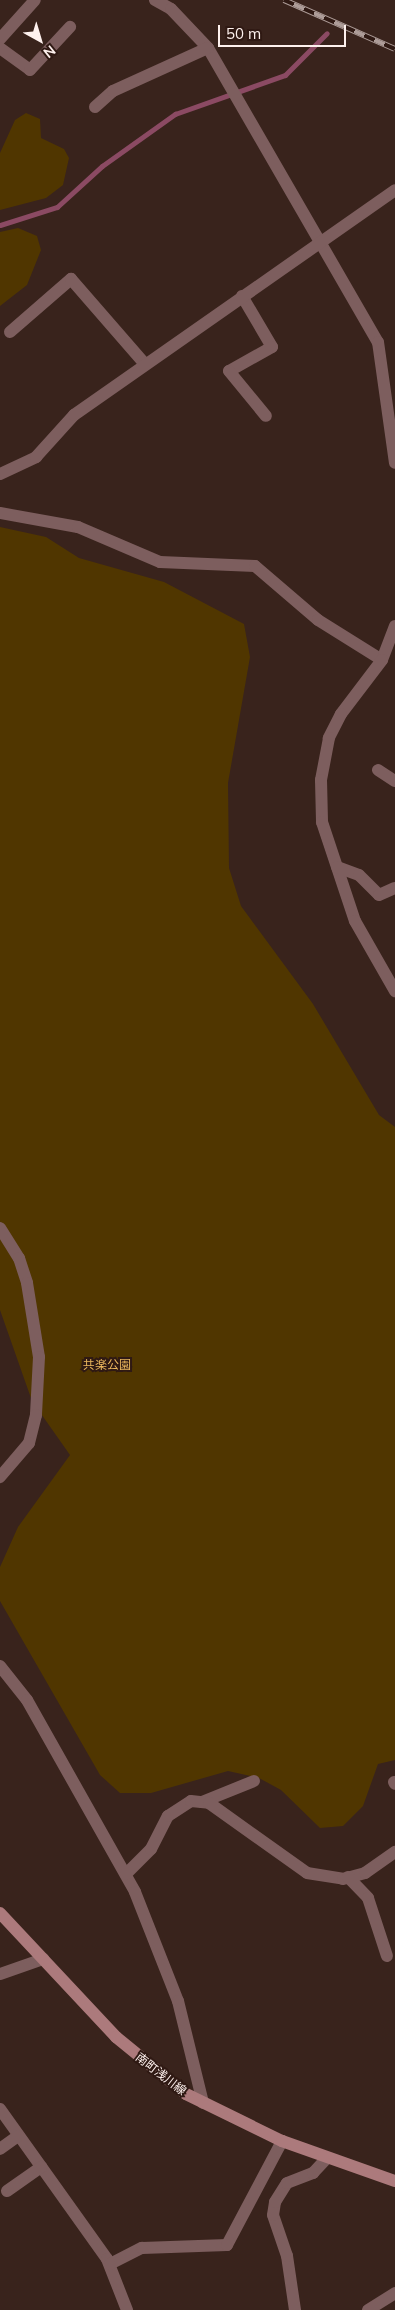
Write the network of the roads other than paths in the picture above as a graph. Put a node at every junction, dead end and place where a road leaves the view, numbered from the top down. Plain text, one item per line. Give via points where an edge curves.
1 (35, 0) edge
2 (155, 0) edge
3 (70, 27) dead end
4 (0, 39) edge
5 (0, 48) edge
6 (208, 48) junction
7 (95, 107) dead end
8 (395, 190) edge
9 (320, 240) junction
10 (242, 296) junction
11 (10, 332) dead end
12 (144, 363) junction
13 (266, 416) dead end
14 (395, 463) edge
15 (0, 474) edge
16 (0, 513) edge
17 (395, 626) edge
18 (388, 655) edge
19 (378, 770) dead end
20 (395, 781) edge
21 (337, 867) junction
22 (395, 888) edge
23 (395, 991) edge
24 (0, 1228) edge
25 (0, 1477) edge
26 (0, 1666) edge
27 (254, 1781) dead end
28 (202, 1802) junction
29 (395, 1852) edge
30 (126, 1874) junction
31 (348, 1877) junction
32 (0, 1913) edge
33 (386, 1956) dead end
34 (43, 1959) junction
35 (0, 1974) edge
36 (204, 2103) junction
37 (0, 2109) edge
38 (18, 2136) junction
39 (282, 2141) junction
40 (0, 2149) edge
41 (327, 2158) junction
42 (41, 2167) junction
43 (395, 2181) edge
44 (6, 2191) dead end
45 (110, 2264) junction
46 (395, 2293) edge
47 (126, 2310) edge
48 (295, 2310) edge
49 (368, 2310) edge

1 - 4 street
2 - 6 street via 171,9
3 - 5 street via 30,70
6 - 7 street via 113,91
6 - 9 street
8 - 9 street
9 - 10 street
9 - 14 street via 378,342
10 - 12 street
10 - 13 street via 272,347 229,371
11 - 12 street via 71,280
12 - 15 street via 59,428 36,457
16 - 18 street via 78,527 160,562 255,566 313,616
17 - 18 street
18 - 21 street via 341,714 323,759 322,822
19 - 20 street
21 - 22 street via 359,875 379,895
21 - 23 street via 359,929
24 - 25 street via 19,1258 30,1296 39,1357 35,1426 23,1455
26 - 30 street via 27,1700
27 - 28 street
28 - 30 street via 183,1804 168,1816 151,1849
28 - 31 street via 307,1873
29 - 31 street via 365,1873
30 - 36 street via 175,1992
31 - 33 street via 368,1898
32 - 34 street, 南町浅川線
34 - 35 street
34 - 36 street, 南町浅川線 via 158,2076
36 - 39 street, 南町浅川線
37 - 38 street
38 - 40 street
38 - 42 street
39 - 41 street, 南町浅川線
39 - 45 street via 227,2245 142,2248
41 - 43 street, 南町浅川線
41 - 48 street via 313,2173 287,2183 275,2202 273,2215 287,2256
42 - 44 street
42 - 45 street
45 - 47 street
46 - 49 street

